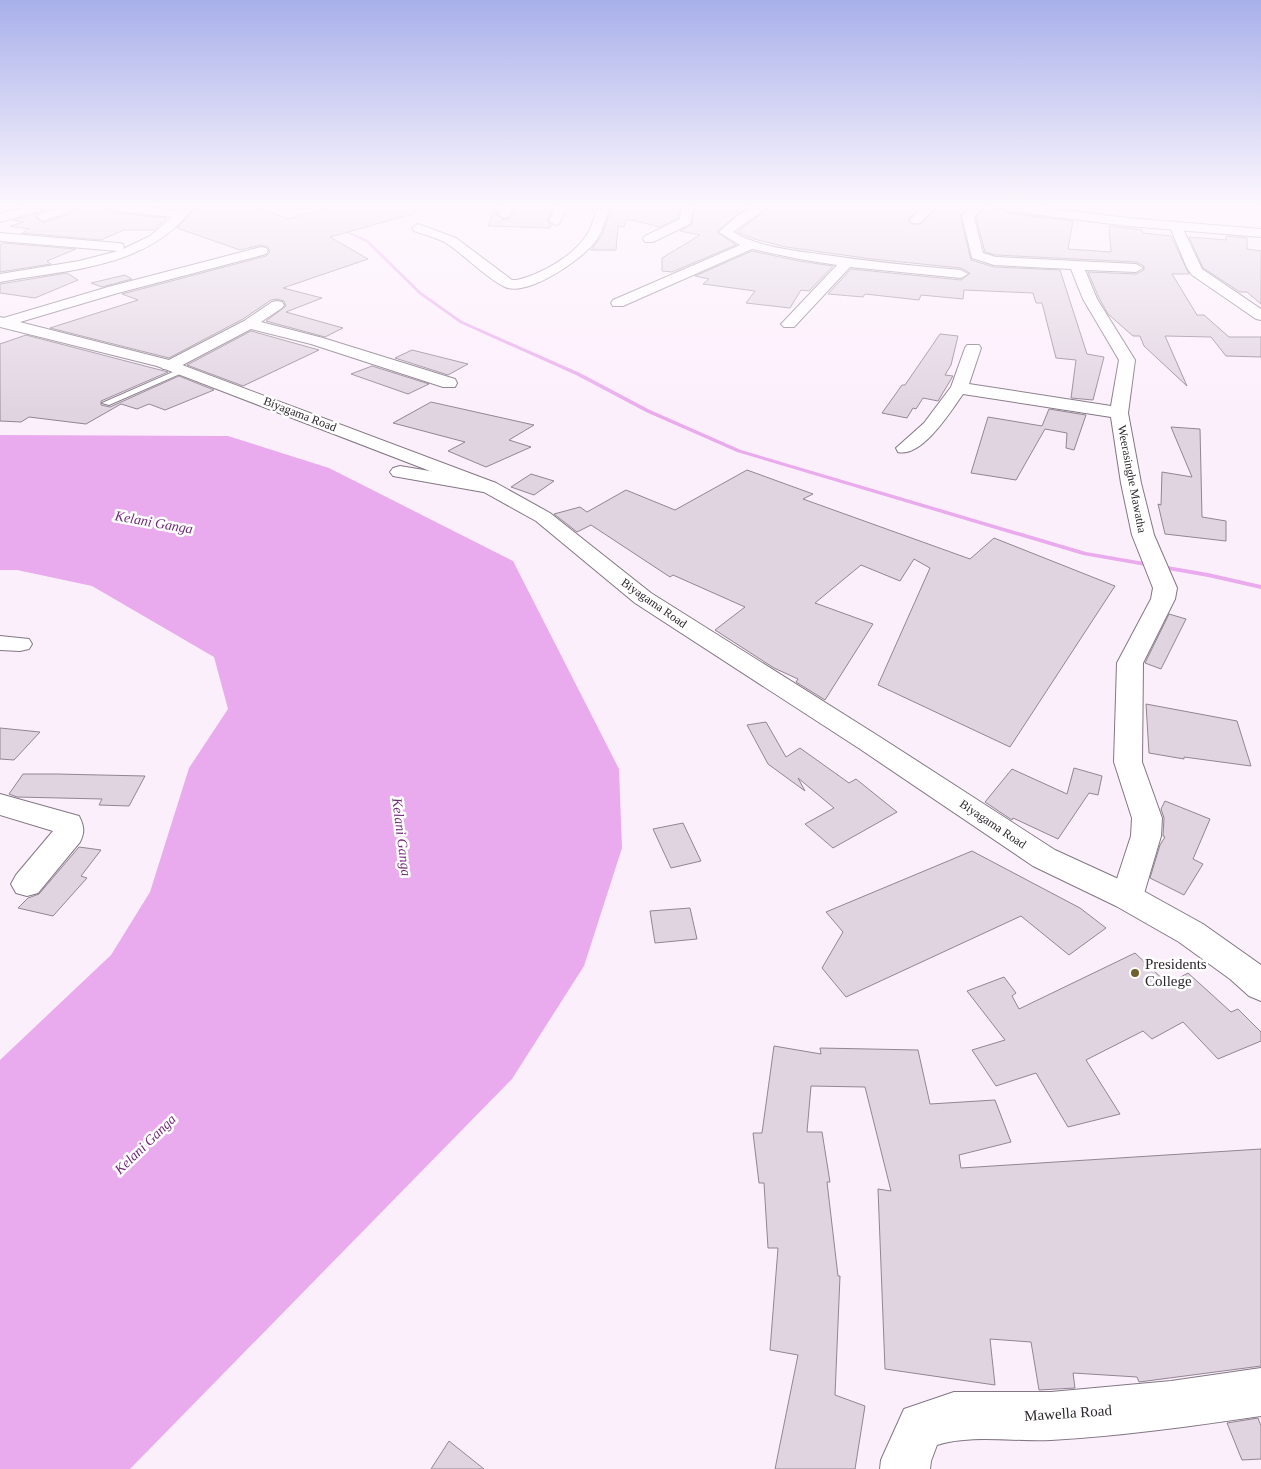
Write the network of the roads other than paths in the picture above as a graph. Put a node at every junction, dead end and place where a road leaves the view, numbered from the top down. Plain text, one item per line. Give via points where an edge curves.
1 (14, 276) edge
2 (167, 276) edge
3 (498, 276) edge
4 (538, 276) edge
5 (680, 276) edge
6 (834, 276) edge
7 (1080, 276) edge
8 (1203, 276) edge
9 (0, 278) edge
10 (618, 303) dead end
11 (277, 305) dead end
12 (1261, 316) edge
13 (2, 322) edge
14 (249, 324) junction
15 (789, 324) dead end
16 (973, 348) dead end
17 (177, 368) junction
18 (449, 384) dead end
19 (959, 388) junction
20 (106, 403) dead end
21 (1119, 413) junction
22 (906, 448) dead end
23 (400, 472) dead end
24 (489, 487) junction
25 (0, 804) edge
26 (27, 884) dead end
27 (1127, 897) junction
28 (1261, 986) edge
29 (1261, 1392) edge
30 (905, 1469) edge

1 - 9 street
2 - 13 street
3 - 4 street via 509,284 519,285
5 - 10 street
6 - 15 street
7 - 21 street, Weerasinghe Mawatha via 1090,299 1127,360
8 - 12 street
11 - 14 street
13 - 17 street, Biyagama Road
14 - 17 street
14 - 18 street via 317,341
16 - 19 street
17 - 20 lane
17 - 24 street, Biyagama Road
19 - 21 street
19 - 22 street via 930,427
21 - 27 street, Weerasinghe Mawatha via 1130,483 1143,535 1165,588 1163,599 1130,663 1128,762 1147,818 1146,836
23 - 24 street
24 - 27 street, Biyagama Road via 543,517 643,598 1044,858
25 - 26 street via 68,824 69,834
27 - 28 street, Biyagama Road via 1191,933
29 - 30 street, Mawella Road via 1171,1405 1051,1416 954,1416 921,1426

